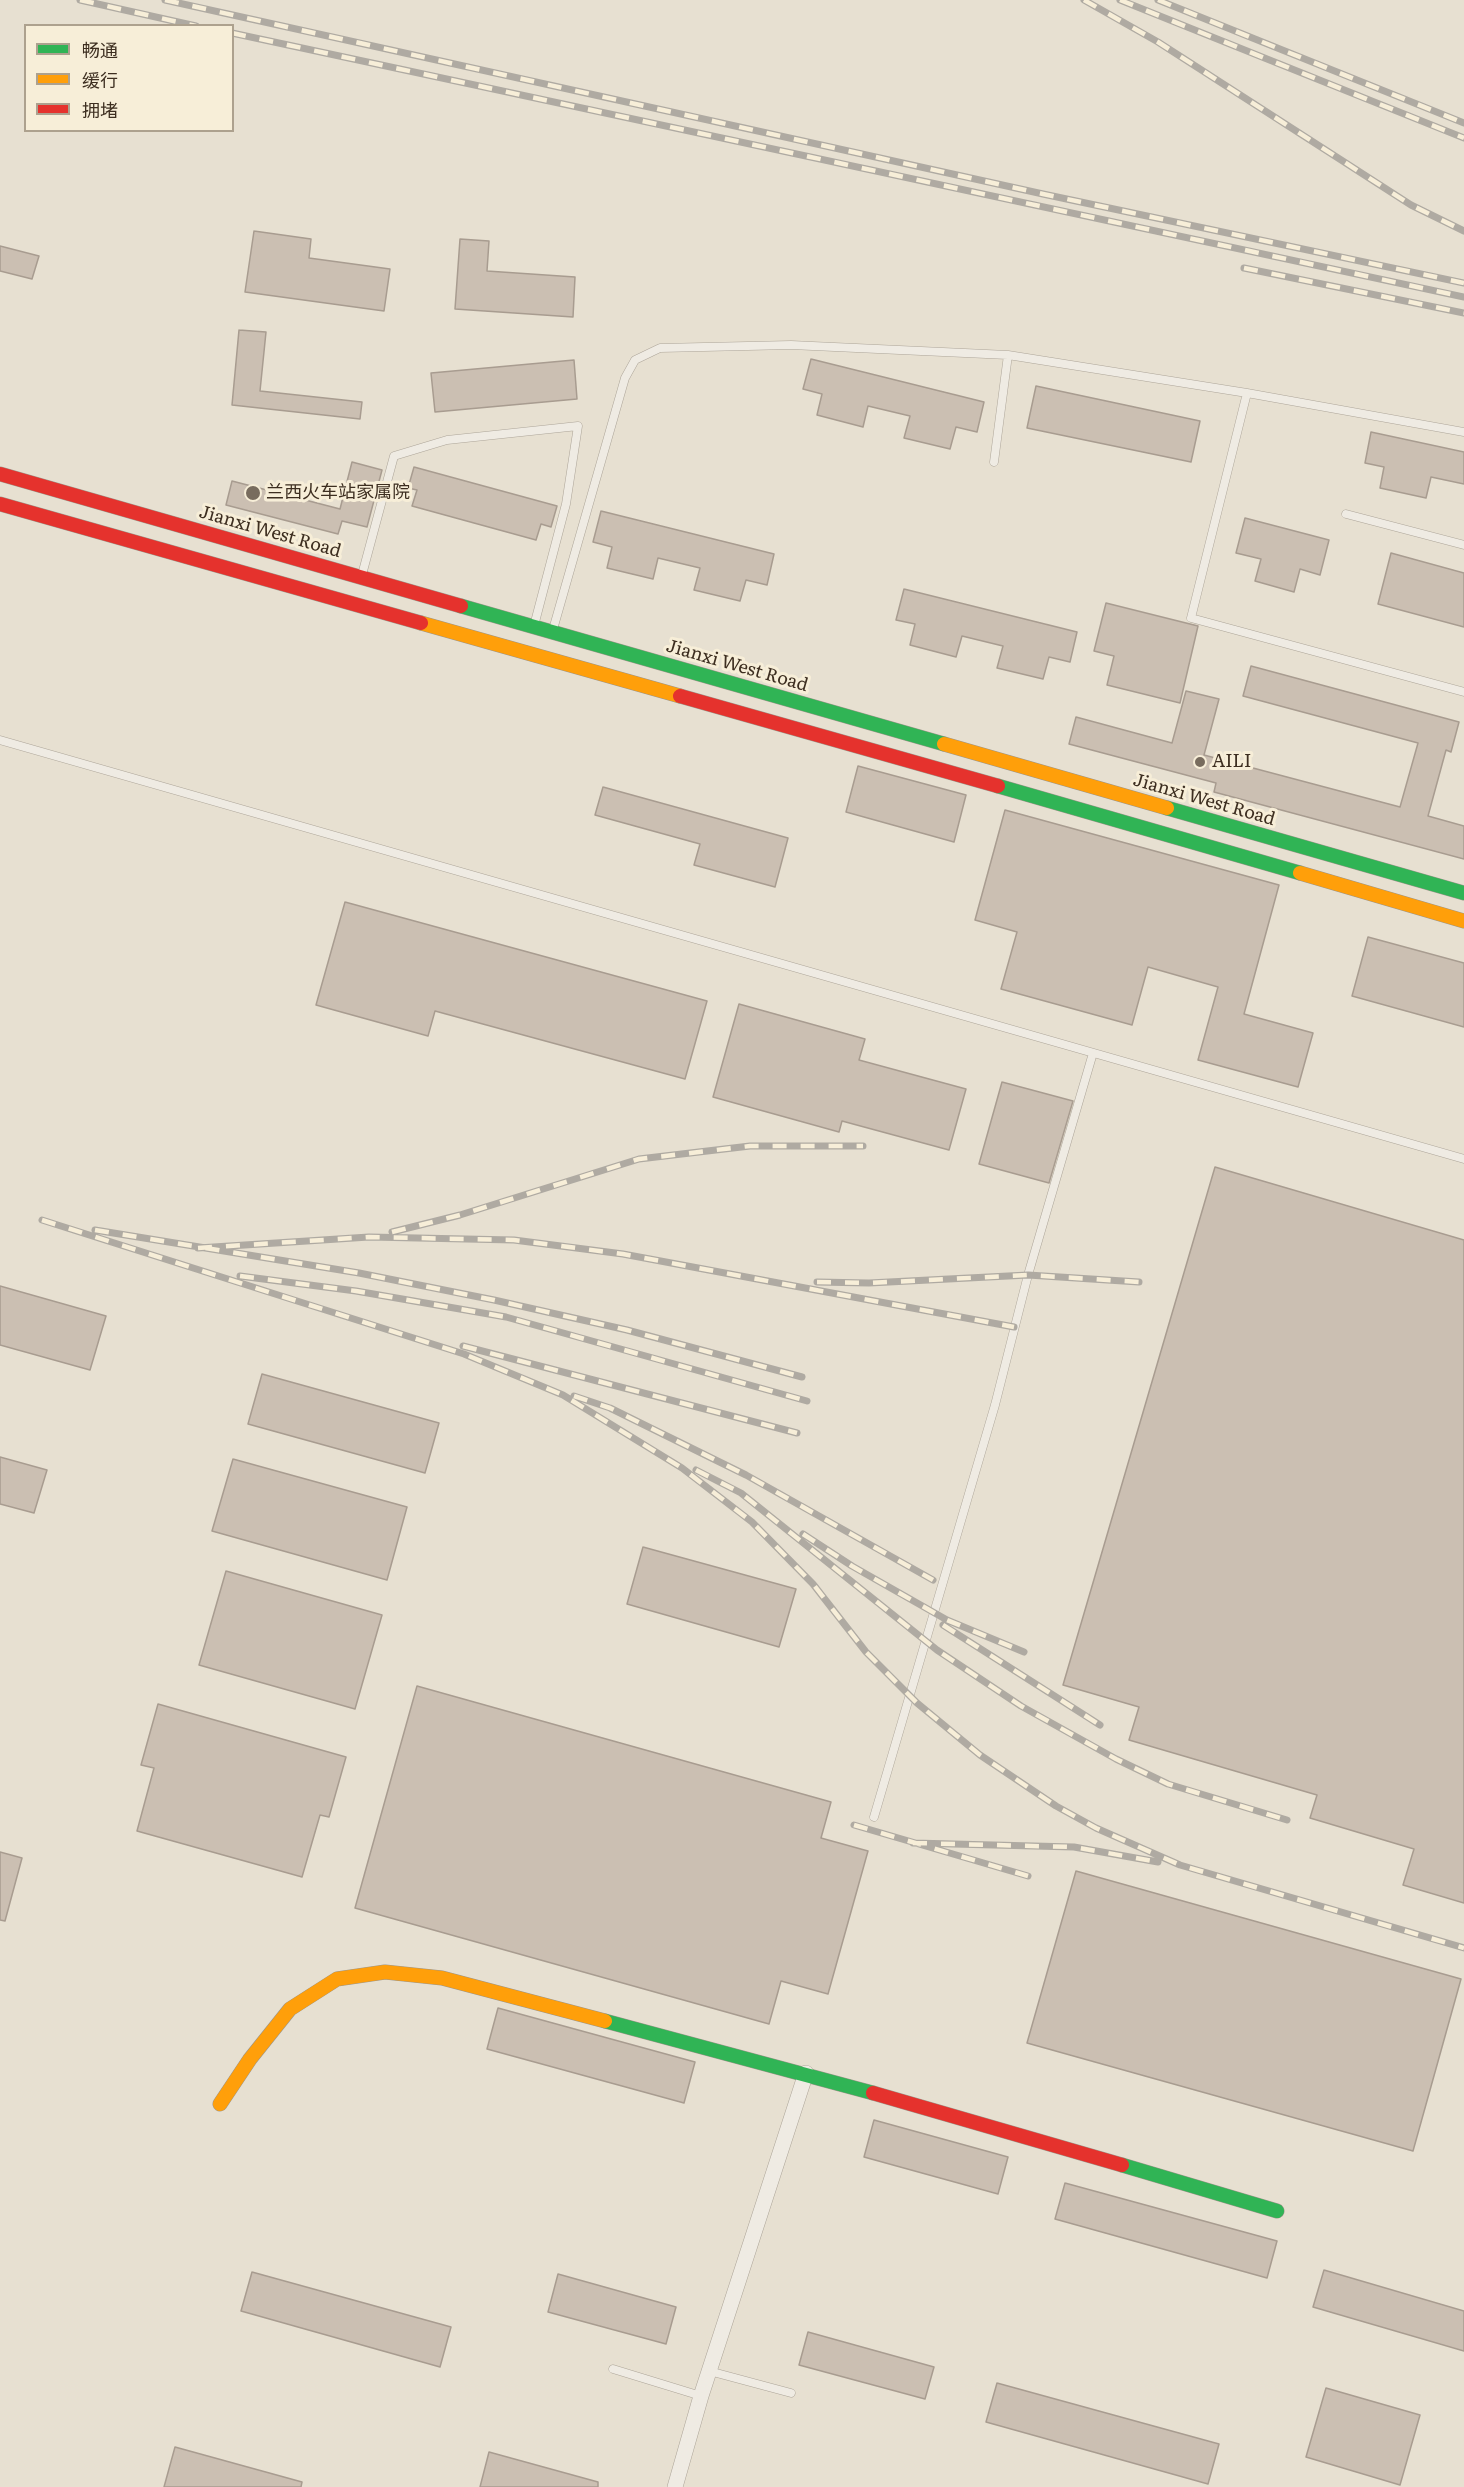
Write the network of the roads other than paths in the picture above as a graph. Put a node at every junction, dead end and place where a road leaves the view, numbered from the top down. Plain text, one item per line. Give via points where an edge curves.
1 (1008, 355) junction
2 (1246, 393) junction
3 (1464, 432) edge
4 (994, 462) dead end
5 (0, 474) edge
6 (0, 504) edge
7 (1346, 514) dead end
8 (1464, 544) edge
9 (361, 577) junction
10 (534, 626) junction
11 (552, 632) junction
12 (1464, 692) edge
13 (0, 740) edge
14 (1464, 893) edge
15 (1464, 921) edge
16 (1093, 1053) junction
17 (1464, 1159) edge
18 (874, 1818) dead end
19 (806, 2073) junction
20 (220, 2104) dead end
21 (1277, 2211) dead end
22 (613, 2369) dead end
23 (710, 2371) junction
24 (791, 2393) dead end
25 (701, 2396) junction
26 (675, 2487) edge

1 - 2 lane
1 - 4 lane
1 - 11 lane via 791,345 660,348 635,360 625,378
2 - 3 lane
2 - 12 lane via 1191,618
5 - 9 main road, Jianxi West Road
6 - 15 main road
7 - 8 lane
9 - 10 main road, Jianxi West Road
9 - 10 lane via 394,456 447,440 578,426 566,504
10 - 11 main road, Jianxi West Road
11 - 14 main road, Jianxi West Road
13 - 16 lane
16 - 17 lane
16 - 18 lane
19 - 20 main road via 442,1978 385,1972 337,1979 290,2009
19 - 21 main road
19 - 23 street
22 - 25 lane
23 - 24 lane
23 - 25 street
25 - 26 street

